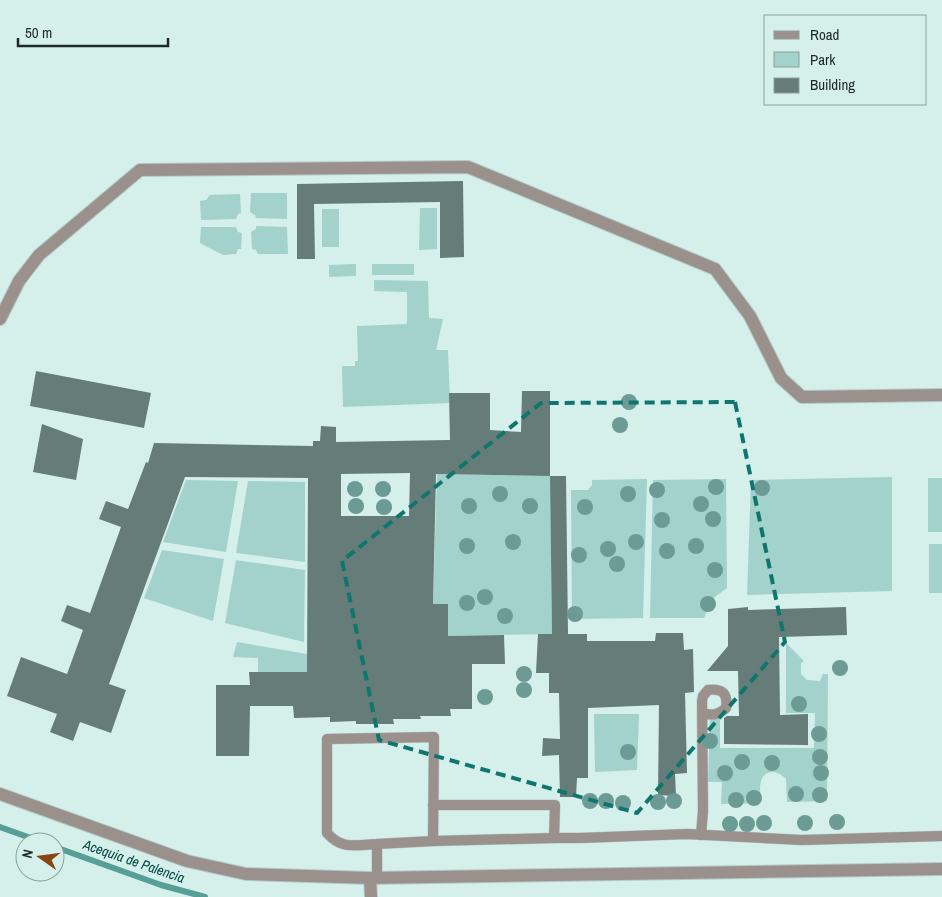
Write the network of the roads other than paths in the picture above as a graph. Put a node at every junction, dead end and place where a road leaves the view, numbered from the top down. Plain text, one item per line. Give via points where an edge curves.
1 (0, 319) edge
2 (942, 395) edge
3 (703, 713) dead end
4 (0, 794) edge
5 (433, 806) junction
6 (701, 835) junction
7 (942, 836) edge
8 (554, 838) junction
9 (433, 841) junction
10 (376, 844) junction
11 (942, 869) edge
12 (374, 878) junction
13 (371, 896) edge

1 - 2 street via 19,282 40,255 140,170 468,167 715,269 750,316 781,378 802,396
3 - 6 lane
4 - 12 street via 187,861 246,874
5 - 8 lane via 555,805
5 - 9 lane
5 - 10 lane via 434,737 327,739 327,833 334,842 343,845
6 - 7 lane via 802,840
6 - 8 lane
8 - 9 lane
9 - 10 lane
10 - 12 lane
11 - 12 street
12 - 13 street

